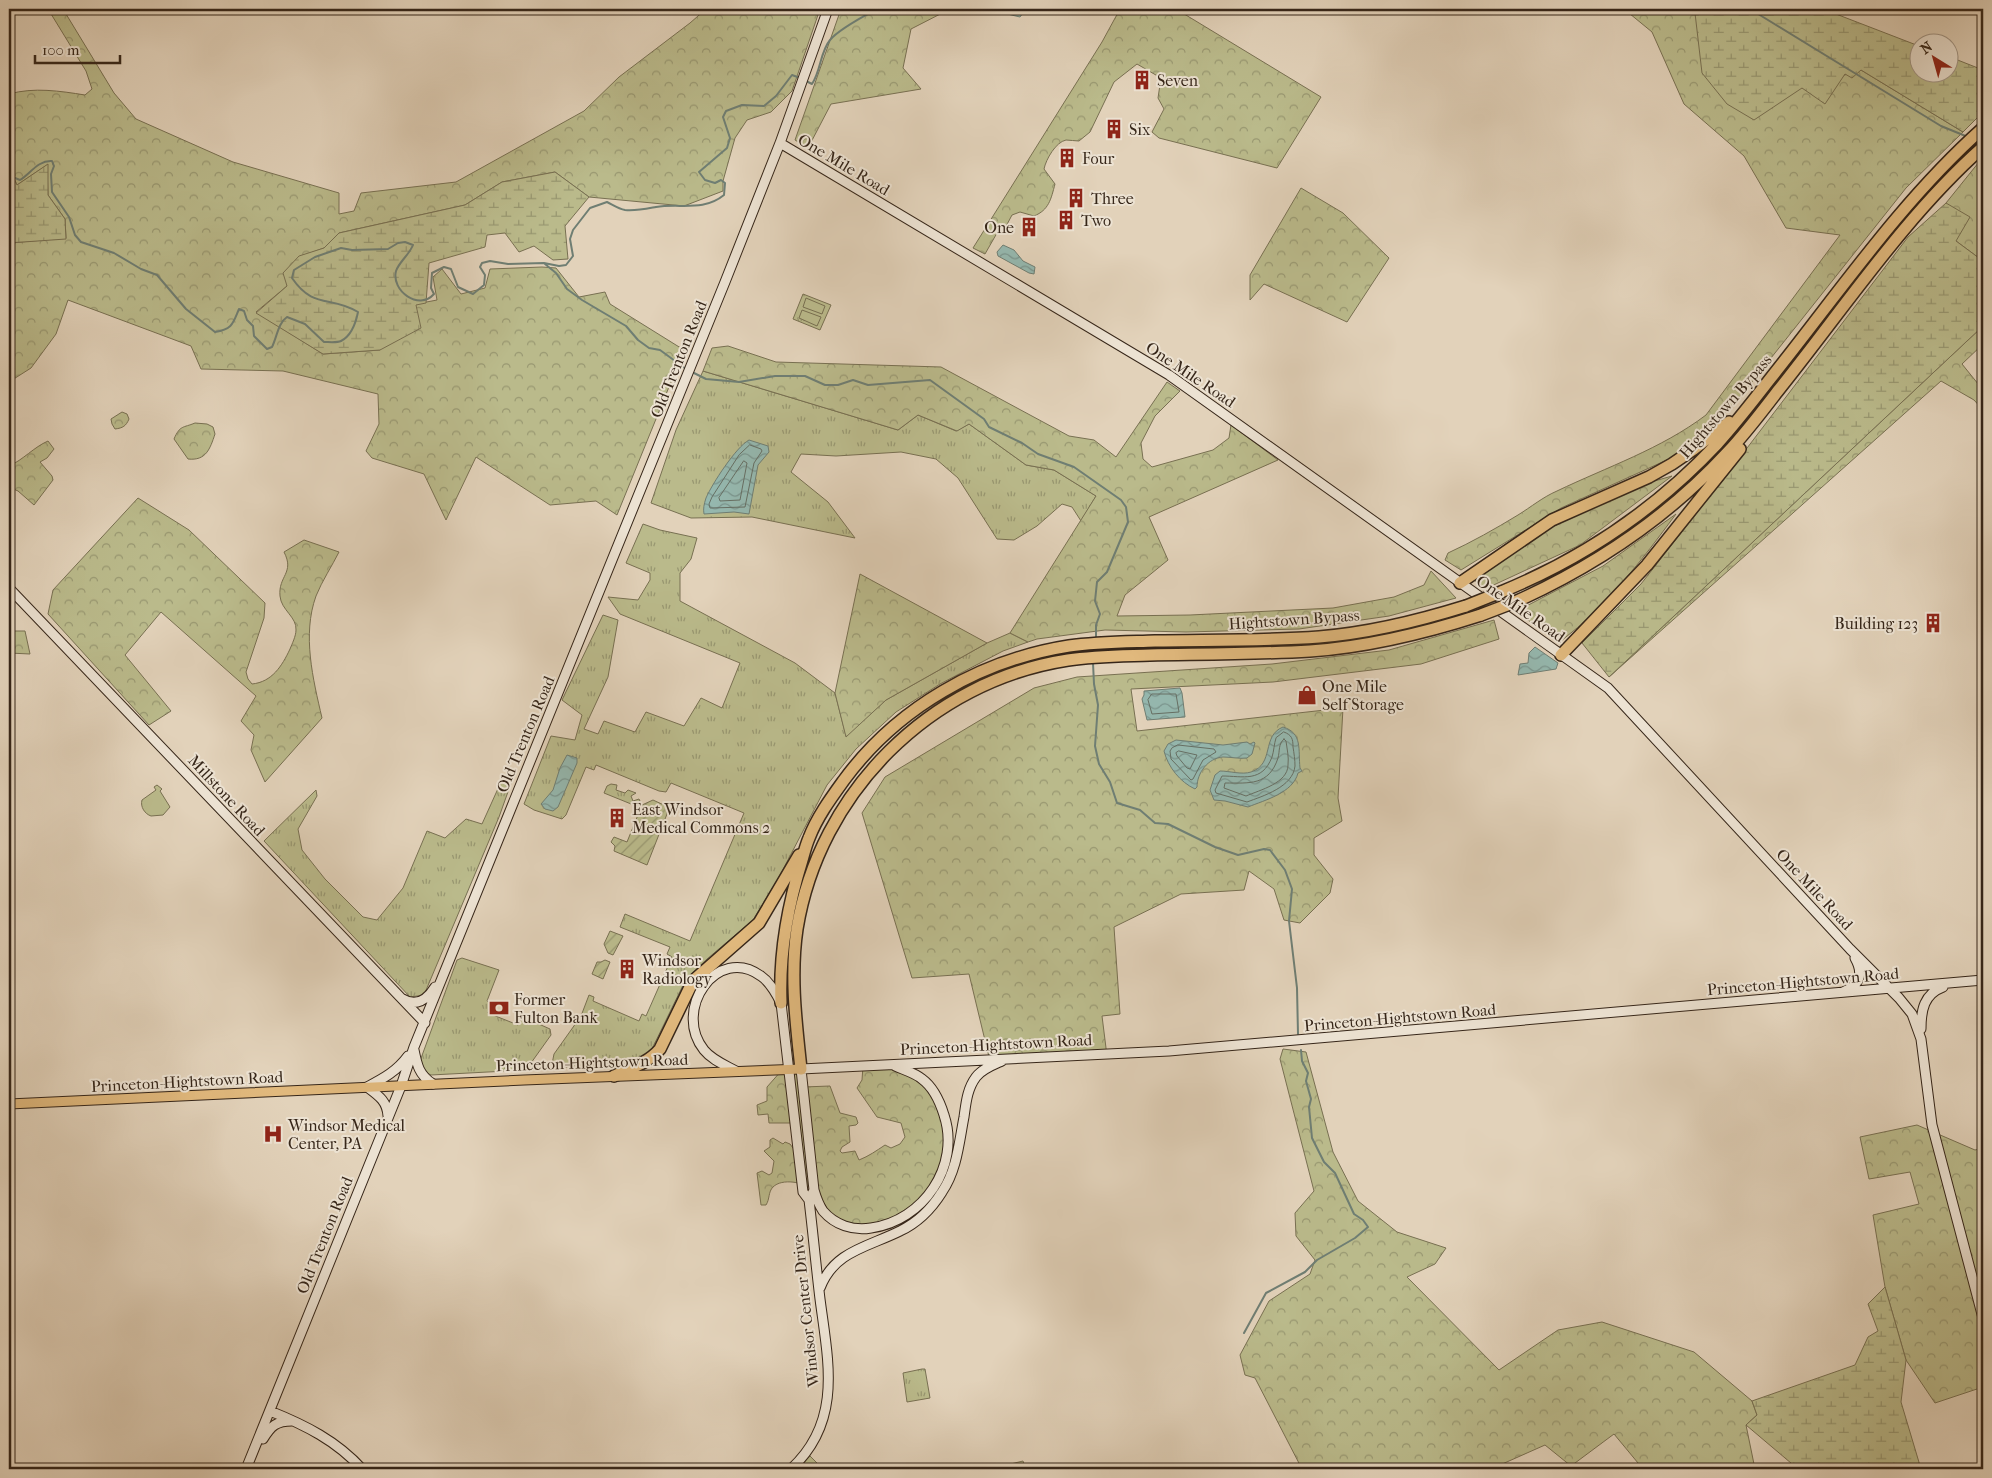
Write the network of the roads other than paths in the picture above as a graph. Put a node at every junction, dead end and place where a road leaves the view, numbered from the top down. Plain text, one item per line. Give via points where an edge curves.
1 (828, 9) edge
2 (1983, 128) edge
3 (780, 143) junction
4 (1983, 147) edge
5 (1806, 356) junction
6 (1766, 385) junction
7 (1460, 583) junction
8 (9, 588) edge
9 (1561, 655) junction
10 (809, 838) junction
11 (1850, 949) junction
12 (448, 966) junction
13 (1983, 980) edge
14 (1952, 984) junction
15 (1890, 989) junction
16 (1839, 994) junction
17 (400, 998) junction
18 (782, 1003) junction
19 (425, 1023) junction
20 (1921, 1039) junction
21 (414, 1047) junction
22 (1008, 1058) junction
23 (892, 1065) junction
24 (795, 1070) junction
25 (736, 1071) junction
26 (614, 1076) junction
27 (433, 1084) junction
28 (401, 1086) junction
29 (368, 1087) junction
30 (9, 1104) edge
31 (388, 1116) junction
32 (814, 1190) junction
33 (809, 1200) junction
34 (819, 1291) junction
35 (1983, 1318) edge
36 (270, 1411) junction
37 (294, 1421) junction
38 (247, 1466) edge
39 (362, 1469) edge
40 (791, 1469) edge

1 - 3 main road, Old Trenton Road
2 - 6 highway, Hightstown Bypass via 1891,224
3 - 7 main road, One Mile Road via 1168,375
3 - 12 main road, Old Trenton Road
4 - 5 highway, Hightstown Bypass via 1938,191 1902,233
5 - 9 highway via 1746,441 1667,541
5 - 24 highway, Hightstown Bypass, bridge via 1738,440 1679,500 1603,556 1515,602 1395,639 1342,648 1066,660 992,682 932,714 897,742 859,784 830,830 810,877 797,931 793,975
6 - 7 highway via 1731,421 1694,450 1649,477 1552,520
6 - 10 highway, Hightstown Bypass, bridge via 1694,468 1617,531 1573,559 1466,606 1400,624 1340,634 1094,643 1046,650 1003,663 949,687 869,748 834,794
7 - 9 main road, One Mile Road
8 - 17 main road, Millstone Road
9 - 11 main road, One Mile Road via 1608,688
10 - 18 highway, Hightstown Bypass via 786,916 781,962
10 - 26 highway via 759,923 693,981 660,1049 641,1064
11 - 15 main road, One Mile Road
11 - 16 main road via 1861,975 1856,984
12 - 17 main road via 424,1000 417,1003
12 - 19 main road, Old Trenton Road
13 - 14 main road, Princeton-Hightstown Road
14 - 15 main road, Princeton-Hightstown Road
14 - 20 main road via 1934,991 1926,1000 1921,1012
15 - 16 main road, Princeton-Hightstown Road
15 - 20 main road, One Mile Road via 1912,1014
16 - 22 main road, Princeton-Hightstown Road via 1188,1050
17 - 19 main road, Millstone Road
18 - 24 main road, Hightstown Bypass
18 - 25 main road via 762,976 744,968 718,973 702,988 694,1001 693,1028 709,1055
19 - 21 main road, Old Trenton Road
20 - 35 main road, One Mile Road via 1932,1125
21 - 27 main road via 417,1068
21 - 28 main road, Old Trenton Road
21 - 29 main road via 401,1065
22 - 23 main road, Princeton-Hightstown Road
22 - 34 main road via 977,1076 971,1087 953,1173 930,1208 902,1230 842,1257 827,1273
23 - 24 main road, Princeton-Hightstown Road
23 - 32 main road via 927,1083 942,1110 947,1129 947,1150 943,1169 933,1189 917,1208 901,1219 876,1228 860,1229 844,1226 830,1217 820,1206
24 - 25 main road, Princeton-Hightstown Road
24 - 32 main road
24 - 33 main road, Windsor Center Drive via 803,1192
25 - 26 main road, Princeton-Hightstown Road
26 - 27 main road, Princeton-Hightstown Road
27 - 28 main road, Princeton-Hightstown Road
28 - 29 main road, Princeton-Hightstown Road
28 - 31 main road, Old Trenton Road
29 - 30 main road, Princeton-Hightstown Road
29 - 31 main road via 382,1098
31 - 36 main road, Old Trenton Road
32 - 33 main road
33 - 34 main road, Windsor Center Drive
34 - 40 main road, Windsor Center Drive via 829,1370 828,1398 817,1435 805,1455
36 - 37 main road
36 - 38 main road, Old Trenton Road
37 - 38 main road via 274,1424
37 - 39 main road via 332,1442

